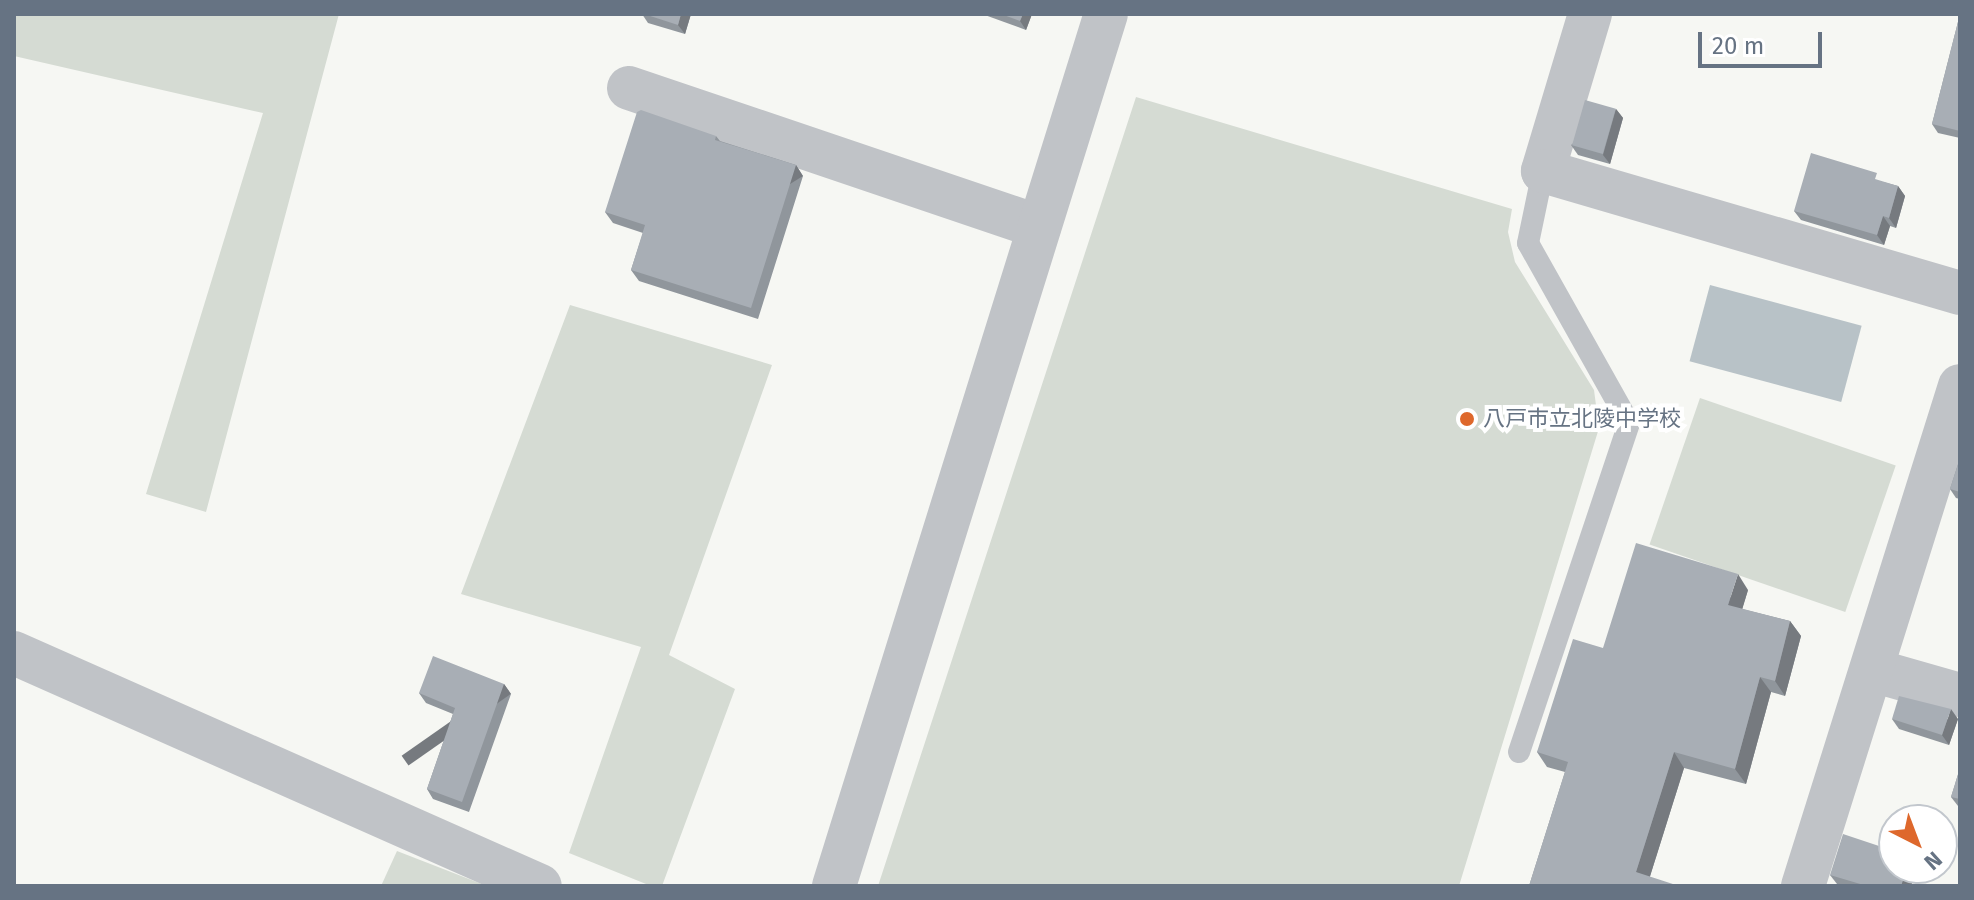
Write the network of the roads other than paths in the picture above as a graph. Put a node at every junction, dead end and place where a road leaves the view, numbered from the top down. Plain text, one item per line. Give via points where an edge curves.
1 (1106, 14) edge
2 (1590, 14) edge
3 (629, 88) dead end
4 (1543, 171) junction
5 (1039, 227) junction
6 (1960, 293) edge
7 (1960, 386) edge
8 (14, 653) edge
9 (1872, 670) junction
10 (1960, 695) edge
11 (1519, 752) dead end
12 (540, 886) edge
13 (834, 886) edge
14 (1803, 886) edge

1 - 5 street
2 - 4 street
3 - 5 street
4 - 6 street
4 - 11 lane via 1528,243 1629,423
5 - 13 street
7 - 9 street
8 - 12 street
9 - 10 street
9 - 14 street

